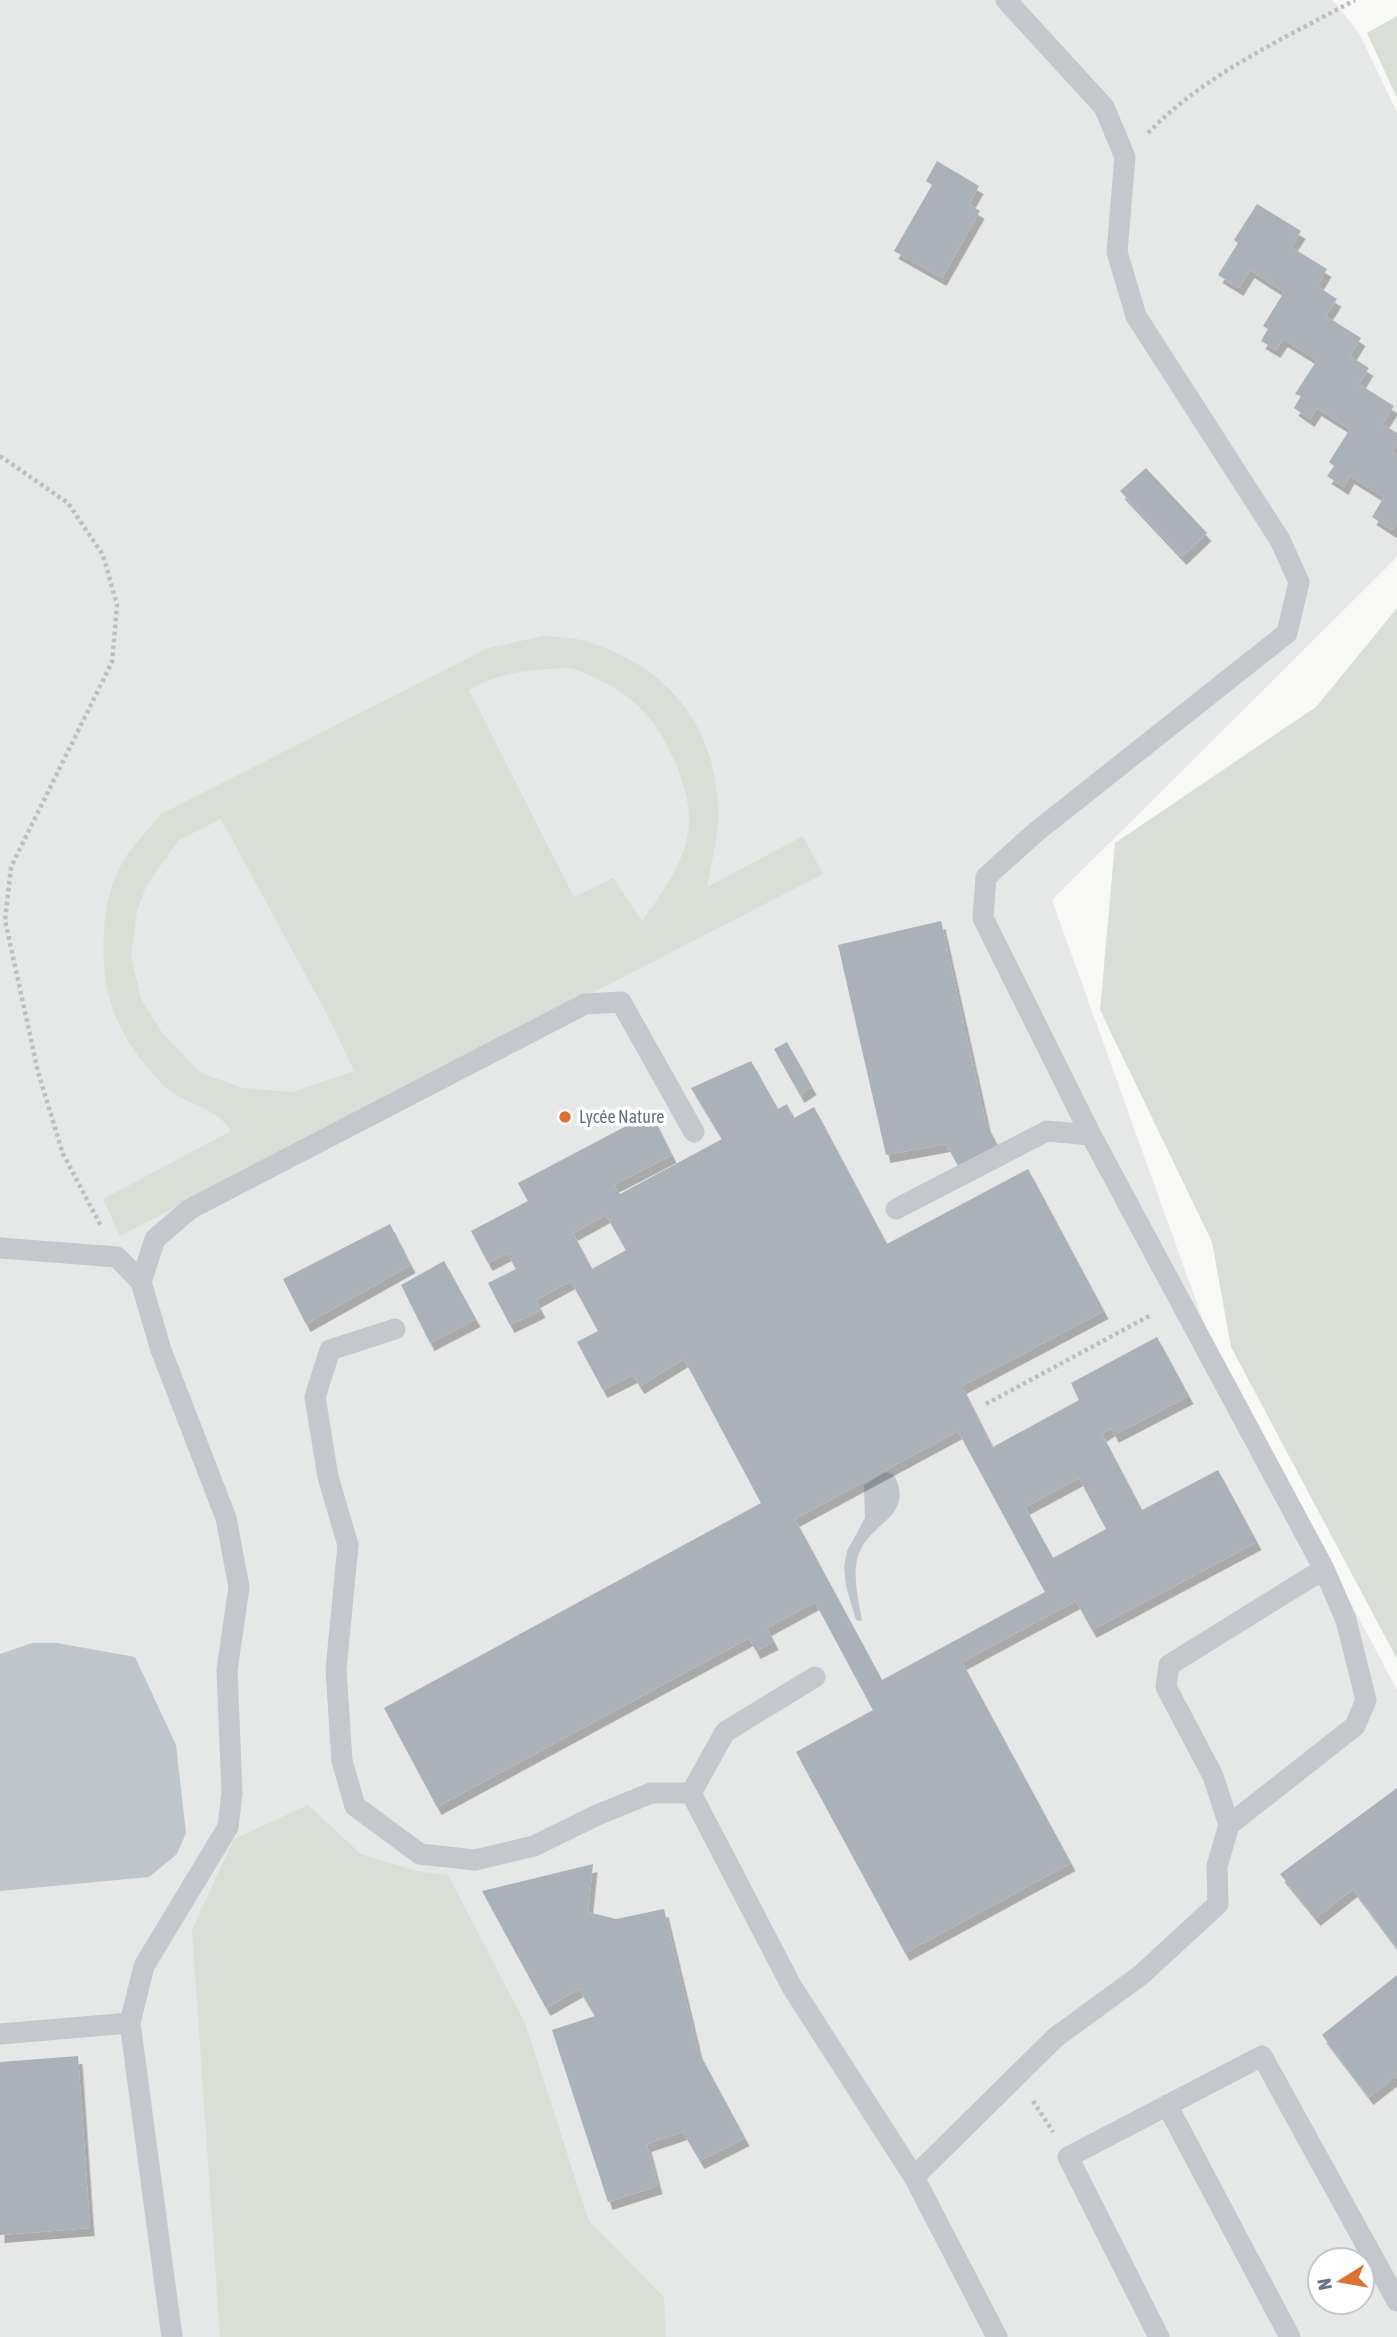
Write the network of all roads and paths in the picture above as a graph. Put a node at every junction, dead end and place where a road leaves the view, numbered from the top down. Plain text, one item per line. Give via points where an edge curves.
1 (1006, 0) edge
2 (1355, 0) edge
3 (1125, 157) junction
4 (0, 456) edge
5 (694, 1132) dead end
6 (1091, 1135) junction
7 (896, 1209) dead end
8 (0, 1248) edge
9 (117, 1257) junction
10 (141, 1282) junction
11 (1180, 1299) junction
12 (395, 1329) dead end
13 (986, 1404) dead end
14 (1324, 1569) junction
15 (815, 1677) dead end
16 (691, 1793) junction
17 (1229, 1825) junction
18 (130, 2023) junction
19 (0, 2035) edge
20 (1017, 2076) junction
21 (1167, 2105) junction
22 (1068, 2157) junction
23 (914, 2177) junction
24 (1397, 2301) edge
25 (172, 2337) edge
26 (997, 2337) edge
27 (1159, 2337) edge
28 (1290, 2337) edge

1 - 3 lane via 1104,107
2 - 3 path via 1246,58 1175,105
3 - 6 lane via 1117,253 1136,316 1280,540 1299,582 1287,633 986,877 983,918
4 - 9 path via 68,503 103,555 117,605 111,662 11,867 5,920 38,1072 63,1154
5 - 10 lane via 621,1002 585,1004 190,1209 156,1238
6 - 7 lane via 1047,1131
6 - 11 lane
8 - 9 lane
9 - 10 lane
10 - 18 lane via 161,1350 226,1518 239,1587 227,1670 232,1793 228,1828 144,1966
11 - 13 path
11 - 14 lane
12 - 16 lane via 330,1350 315,1396 328,1477 348,1545 336,1670 342,1761 355,1806 420,1854 475,1860 534,1846 652,1793
14 - 17 lane via 1346,1620 1366,1700 1355,1726
14 - 17 lane via 1169,1665 1166,1687 1213,1776
15 - 16 lane via 725,1732
16 - 23 lane via 792,1987
17 - 20 lane via 1217,1866 1218,1904 1141,1975 1056,2037
18 - 19 lane
18 - 25 lane
20 - 22 path
20 - 23 lane
21 - 22 lane
21 - 24 lane via 1262,2056
21 - 28 lane
22 - 27 lane
23 - 26 lane

